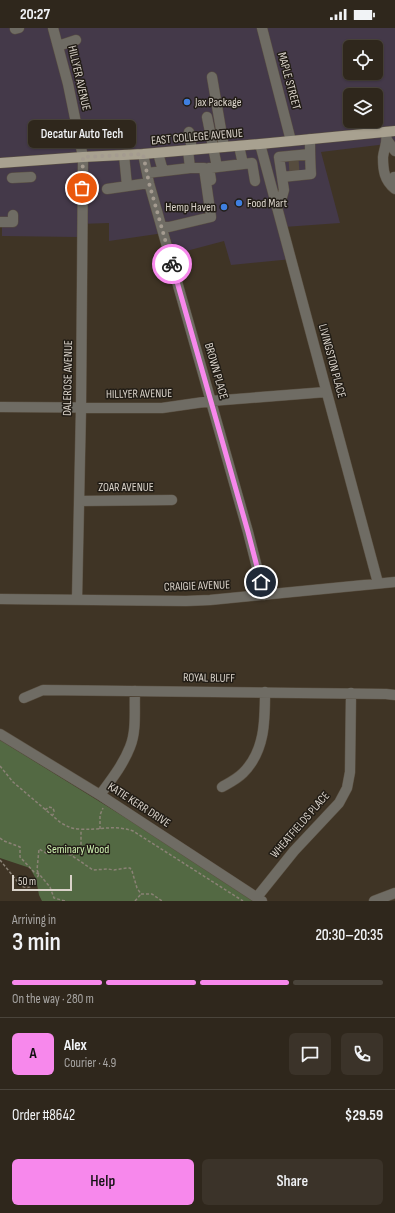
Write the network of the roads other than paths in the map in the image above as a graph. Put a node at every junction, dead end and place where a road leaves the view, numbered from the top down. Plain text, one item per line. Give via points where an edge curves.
1 (53, 28) edge
2 (262, 28) edge
3 (76, 40) dead end
4 (58, 46) junction
5 (212, 77) dead end
6 (207, 116) dead end
7 (189, 132) dead end
8 (390, 134) edge
9 (310, 139) junction
10 (292, 141) junction
11 (260, 144) junction
12 (239, 146) junction
13 (219, 148) junction
14 (190, 150) junction
15 (395, 151) edge
16 (158, 153) junction
17 (143, 154) junction
18 (124, 155) junction
19 (83, 157) junction
20 (308, 161) junction
21 (0, 163) edge
22 (243, 164) junction
23 (217, 167) junction
24 (190, 168) junction
25 (384, 168) junction
26 (284, 170) junction
27 (163, 171) junction
28 (268, 174) junction
29 (30, 177) dead end
30 (12, 178) dead end
31 (148, 178) junction
32 (395, 178) edge
33 (127, 186) junction
34 (212, 188) dead end
35 (107, 189) dead end
36 (395, 189) edge
37 (276, 201) junction
38 (13, 214) dead end
39 (0, 222) edge
40 (162, 227) junction
41 (326, 392) junction
42 (211, 401) junction
43 (0, 407) edge
44 (81, 408) junction
45 (172, 500) dead end
46 (79, 501) junction
47 (395, 582) edge
48 (378, 583) junction
49 (264, 595) junction
50 (0, 599) edge
51 (77, 600) junction
52 (135, 691) junction
53 (266, 692) junction
54 (350, 693) junction
55 (395, 695) edge
56 (24, 698) dead end
57 (0, 734) edge
58 (222, 787) dead end
59 (100, 795) junction
60 (395, 893) edge
61 (259, 899) edge
62 (374, 901) edge

1 - 4 street, HILLYER AVENUE
2 - 10 street, MAPLE STREET
3 - 4 street
4 - 19 street, HILLYER AVENUE
5 - 13 street
6 - 13 street
7 - 14 street
8 - 9 main road, EAST COLLEGE AVENUE
8 - 15 street
8 - 25 street via 383,157
9 - 10 main road, EAST COLLEGE AVENUE
9 - 20 street
10 - 11 main road, EAST COLLEGE AVENUE
11 - 12 main road, EAST COLLEGE AVENUE
11 - 28 street, LIVINGSTON PLACE
12 - 13 main road, EAST COLLEGE AVENUE
12 - 22 street
13 - 14 main road, EAST COLLEGE AVENUE
13 - 23 street
14 - 16 main road, EAST COLLEGE AVENUE
14 - 24 street
16 - 17 main road, EAST COLLEGE AVENUE
16 - 27 street
17 - 18 main road, EAST COLLEGE AVENUE
17 - 31 street, BROWN PLACE
18 - 19 main road, EAST COLLEGE AVENUE
18 - 33 street
19 - 21 main road, EAST COLLEGE AVENUE
19 - 44 street, DALEROSE AVENUE
20 - 26 street via 310,174
20 - 26 street via 279,157
22 - 23 street
22 - 28 street via 252,163 252,182
23 - 34 street via 209,168
24 - 27 street
24 - 40 street via 204,168 211,218
25 - 32 street
25 - 36 street via 387,181
26 - 28 street
26 - 37 street via 284,190 282,197
27 - 31 street
28 - 37 street, LIVINGSTON PLACE
29 - 30 street
31 - 33 street
31 - 40 street, BROWN PLACE
33 - 35 street
37 - 41 street, LIVINGSTON PLACE
38 - 39 street via 13,222
40 - 42 street, BROWN PLACE
41 - 42 street, HILLYER AVENUE
41 - 48 street, LIVINGSTON PLACE
42 - 44 street, HILLYER AVENUE via 162,408
42 - 49 street, BROWN PLACE
43 - 44 street, HILLYER AVENUE
44 - 46 street, DALEROSE AVENUE
45 - 46 street, ZOAR AVENUE
46 - 51 street, DALEROSE AVENUE
47 - 48 street, CRAIGIE AVENUE
48 - 49 street, CRAIGIE AVENUE
49 - 51 street, CRAIGIE AVENUE via 186,601
50 - 51 street, CRAIGIE AVENUE
52 - 53 street, ROYAL BLUFF
52 - 56 street, ROYAL BLUFF via 43,690
52 - 59 street via 134,731 130,746 120,767
53 - 54 street, ROYAL BLUFF
53 - 58 street via 263,739 255,758 242,774
54 - 55 street, ROYAL BLUFF
54 - 61 street, WHEATFIELDS PLACE via 350,772 347,788 339,803 294,851
57 - 59 street, KATIE KERR DRIVE
59 - 61 street, KATIE KERR DRIVE
60 - 62 street

